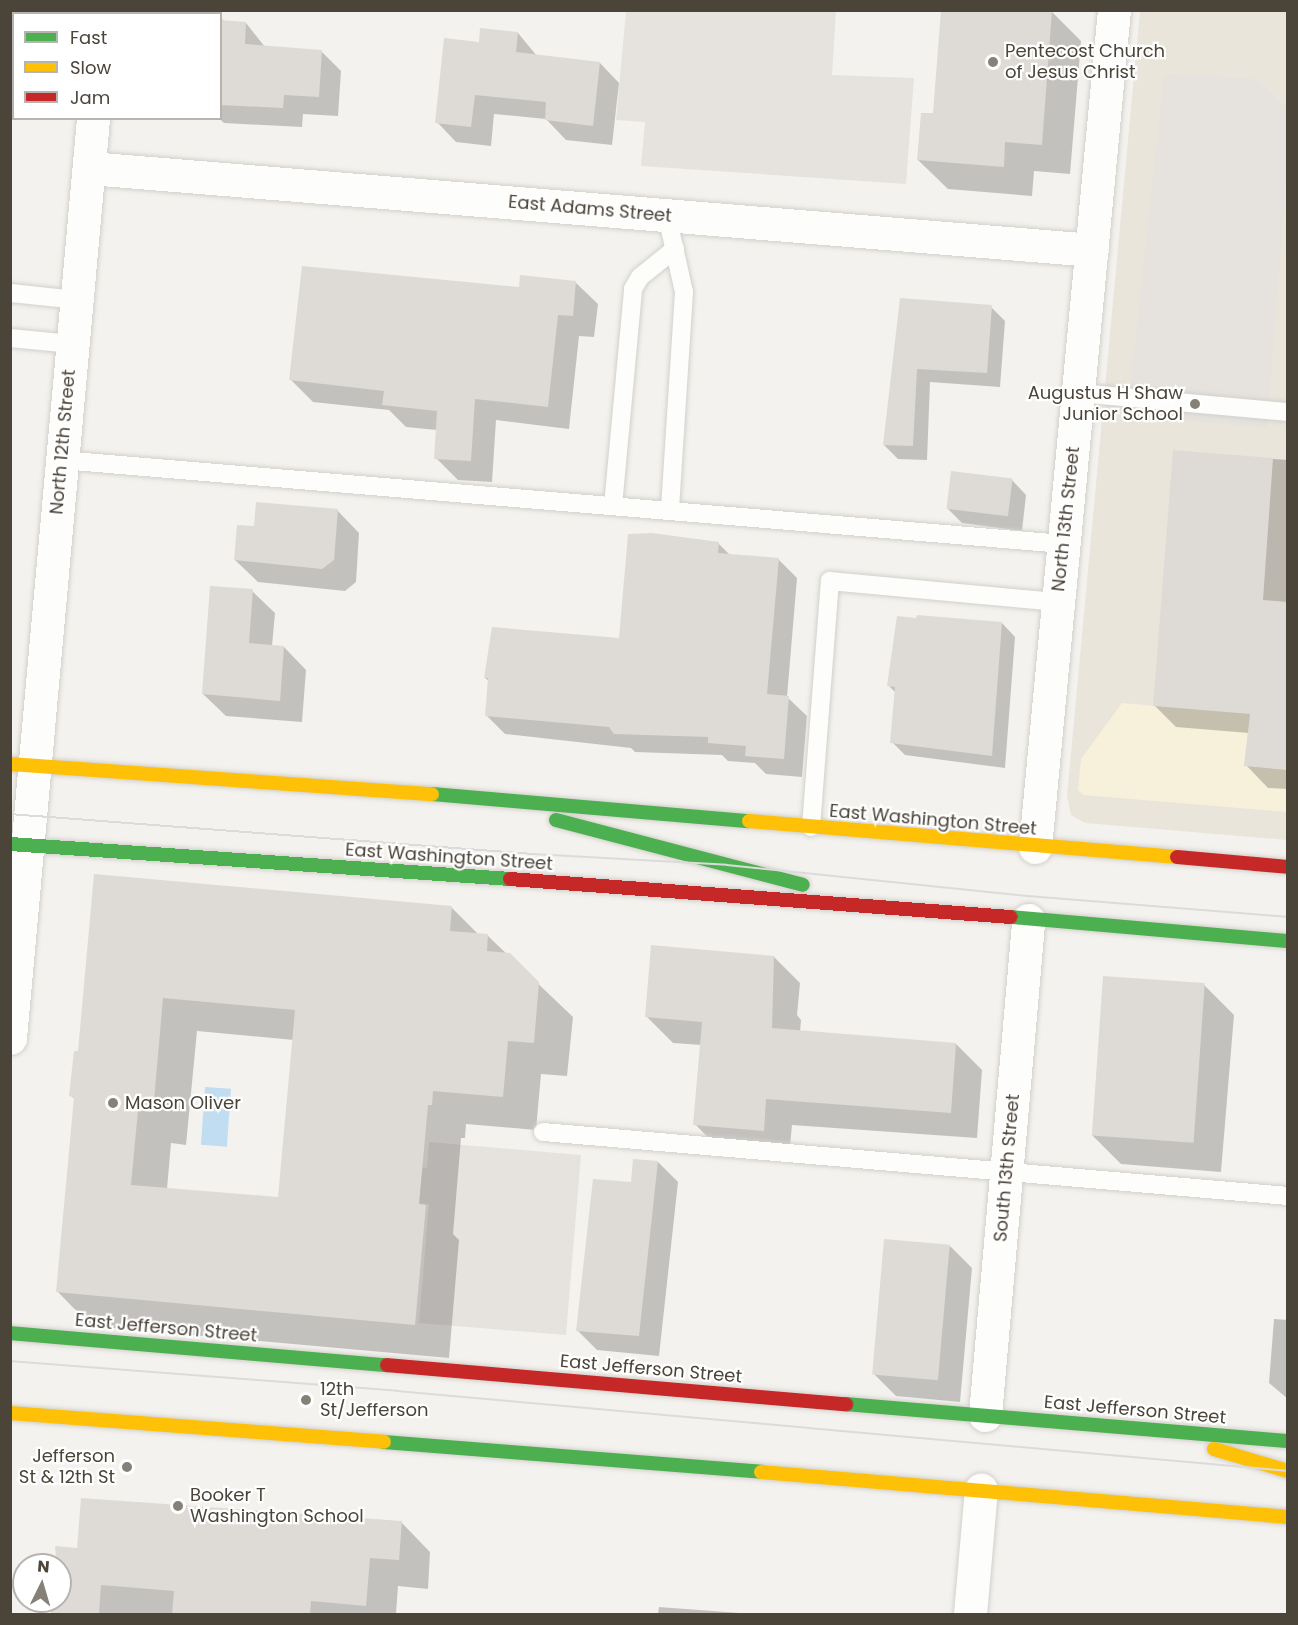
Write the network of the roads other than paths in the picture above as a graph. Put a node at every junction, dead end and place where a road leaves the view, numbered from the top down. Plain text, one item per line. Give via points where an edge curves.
1 (1114, 10) edge
2 (93, 120) edge
3 (89, 168) junction
4 (667, 216) junction
5 (675, 249) junction
6 (1092, 250) junction
7 (11, 293) edge
8 (76, 300) junction
9 (10, 338) edge
10 (72, 344) junction
11 (1078, 393) junction
12 (1287, 412) edge
13 (61, 460) junction
14 (613, 506) junction
15 (670, 511) junction
16 (1063, 544) junction
17 (1058, 602) junction
18 (23, 765) edge
19 (468, 797) junction
20 (811, 827) junction
21 (20, 845) edge
22 (1035, 847) junction
23 (1287, 867) edge
24 (886, 906) junction
25 (1028, 920) junction
26 (1287, 941) edge
27 (10, 1038) edge
28 (543, 1132) dead end
29 (1006, 1171) junction
30 (1287, 1196) edge
31 (10, 1332) edge
32 (10, 1413) edge
33 (985, 1415) junction
34 (1149, 1429) junction
35 (1287, 1442) edge
36 (1287, 1471) edge
37 (981, 1489) junction
38 (1287, 1517) edge
39 (970, 1614) edge

1 - 6 street, North 13th Street
2 - 3 street, North 12th Street
3 - 4 street, East Adams Street
3 - 8 street, North 12th Street
4 - 5 lane
4 - 6 street, East Adams Street
5 - 14 lane via 640,277 633,289
5 - 15 lane via 684,292
6 - 11 street, North 13th Street
7 - 8 lane
8 - 10 street, North 12th Street
9 - 10 lane
10 - 13 street, North 12th Street
11 - 12 lane
11 - 16 street, North 13th Street
13 - 14 lane
13 - 18 street, North 12th Street
14 - 15 lane
15 - 16 lane
16 - 17 street, North 13th Street
17 - 20 lane via 830,580
17 - 22 street, North 13th Street
18 - 19 main road, East Washington Street
18 - 21 street, North 12th Street
19 - 20 main road, East Washington Street
19 - 24 main road, East Washington Street
20 - 22 main road, East Washington Street
21 - 24 main road, East Washington Street
21 - 27 street, North 12th Street
22 - 23 main road, East Washington Street
24 - 25 main road, East Washington Street
25 - 26 main road, East Washington Street
25 - 29 street, South 13th Street
28 - 29 lane
29 - 30 lane
29 - 33 street, South 13th Street
31 - 33 main road, East Jefferson Street
32 - 37 main road
33 - 34 main road, East Jefferson Street
34 - 35 main road, East Jefferson Street
34 - 36 main road
37 - 38 main road
37 - 39 street

